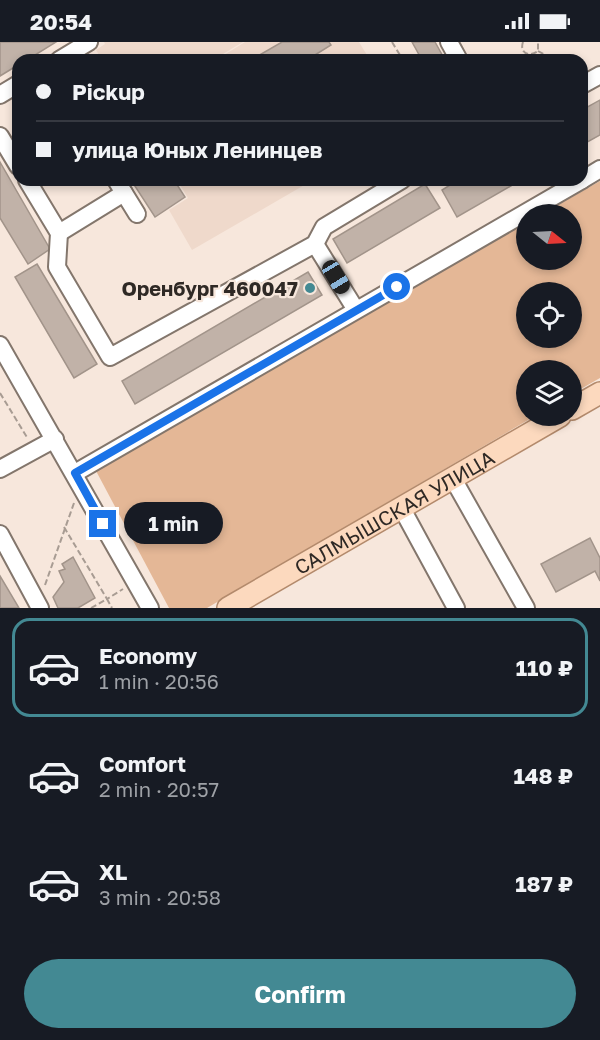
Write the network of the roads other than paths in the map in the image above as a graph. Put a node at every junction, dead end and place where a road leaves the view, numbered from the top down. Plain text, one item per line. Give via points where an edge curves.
1 (89, 42) edge
2 (69, 54) edge
3 (0, 136) edge
4 (12, 156) edge
5 (31, 186) edge
6 (392, 186) edge
7 (572, 186) edge
8 (120, 187) edge
9 (137, 214) dead end
10 (59, 233) junction
11 (315, 244) junction
12 (356, 310) junction
13 (0, 345) edge
14 (600, 393) edge
15 (582, 403) edge
16 (542, 426) edge
17 (55, 439) junction
18 (0, 469) edge
19 (452, 477) junction
20 (78, 479) junction
21 (401, 507) junction
22 (0, 534) edge
23 (39, 607) edge
24 (150, 608) edge
25 (228, 608) edge
26 (456, 608) edge
27 (526, 608) edge

1 - 2 street
3 - 4 street
5 - 10 street
6 - 11 street via 324,227
7 - 12 street
8 - 9 street
8 - 10 street
10 - 11 street via 57,267 110,357
11 - 12 street
12 - 20 street
13 - 17 street
14 - 15 main road
16 - 19 main road, САЛМЫШСКАЯ УЛИЦА
17 - 18 street
17 - 20 street
19 - 21 main road, САЛМЫШСКАЯ УЛИЦА
19 - 27 street
20 - 24 street
21 - 25 main road, САЛМЫШСКАЯ УЛИЦА
21 - 26 street
22 - 23 street

